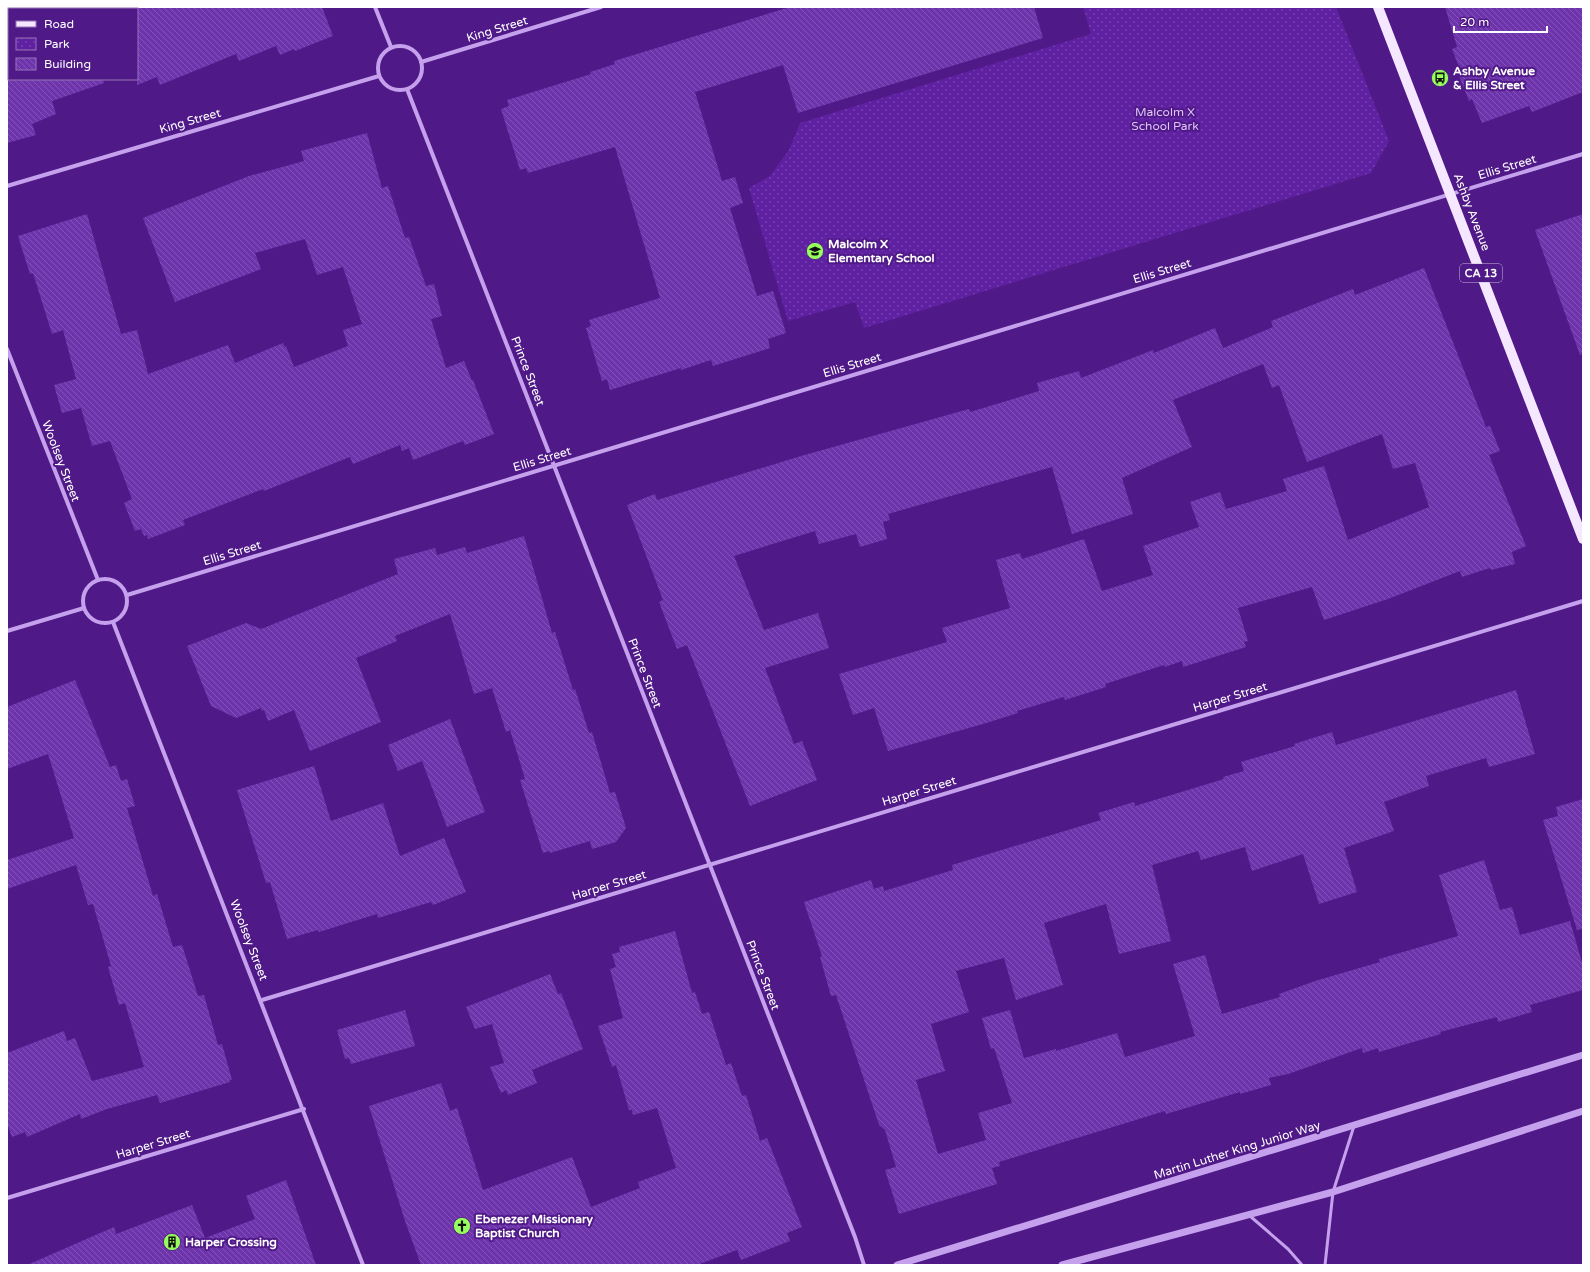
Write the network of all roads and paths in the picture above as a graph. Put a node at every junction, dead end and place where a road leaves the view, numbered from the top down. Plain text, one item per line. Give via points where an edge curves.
1 (375, 7) edge
2 (601, 7) edge
3 (1378, 7) edge
4 (391, 47) junction
5 (421, 62) junction
6 (379, 76) junction
7 (407, 89) junction
8 (1583, 154) edge
9 (7, 186) edge
10 (1451, 194) junction
11 (7, 349) edge
12 (553, 466) junction
13 (1583, 539) edge
14 (98, 580) junction
15 (126, 595) junction
16 (1583, 601) edge
17 (84, 608) junction
18 (113, 622) junction
19 (7, 631) edge
20 (709, 866) junction
21 (262, 1000) junction
22 (1583, 1055) edge
23 (304, 1109) junction
24 (1583, 1111) edge
25 (1354, 1126) junction
26 (1333, 1192) junction
27 (7, 1198) edge
28 (1249, 1214) junction
29 (363, 1265) edge
30 (864, 1265) edge
31 (897, 1265) edge
32 (1062, 1265) edge
33 (1302, 1265) edge
34 (1326, 1265) edge

1 - 4 street
2 - 5 street, King Street
3 - 10 main road, Ashby Avenue / CA 13
4 - 5 street via 406,46 418,55
4 - 6 street via 378,62
5 - 7 street via 421,75
6 - 7 street via 382,82 393,89
6 - 9 street, King Street
7 - 12 street, Prince Street
8 - 10 street, Ellis Street
10 - 12 street, Ellis Street
10 - 13 main road, Ashby Avenue / CA 13
11 - 14 street, Woolsey Street
12 - 15 street, Ellis Street
12 - 20 street, Prince Street
14 - 15 street via 112,580 118,583
14 - 17 street via 91,584 84,595
15 - 18 street via 126,608 119,619
16 - 20 street, Harper Street
17 - 18 street via 87,615 99,623
17 - 19 street
18 - 21 street, Woolsey Street
20 - 21 street, Harper Street
20 - 30 street, Prince Street
21 - 23 street, Woolsey Street
22 - 25 street, Martin Luther King Junior Way
23 - 27 street, Harper Street
23 - 29 street, Woolsey Street
24 - 26 street
25 - 26 lane
25 - 31 street, Martin Luther King Junior Way
26 - 28 street
26 - 34 lane
28 - 32 street
28 - 33 lane

